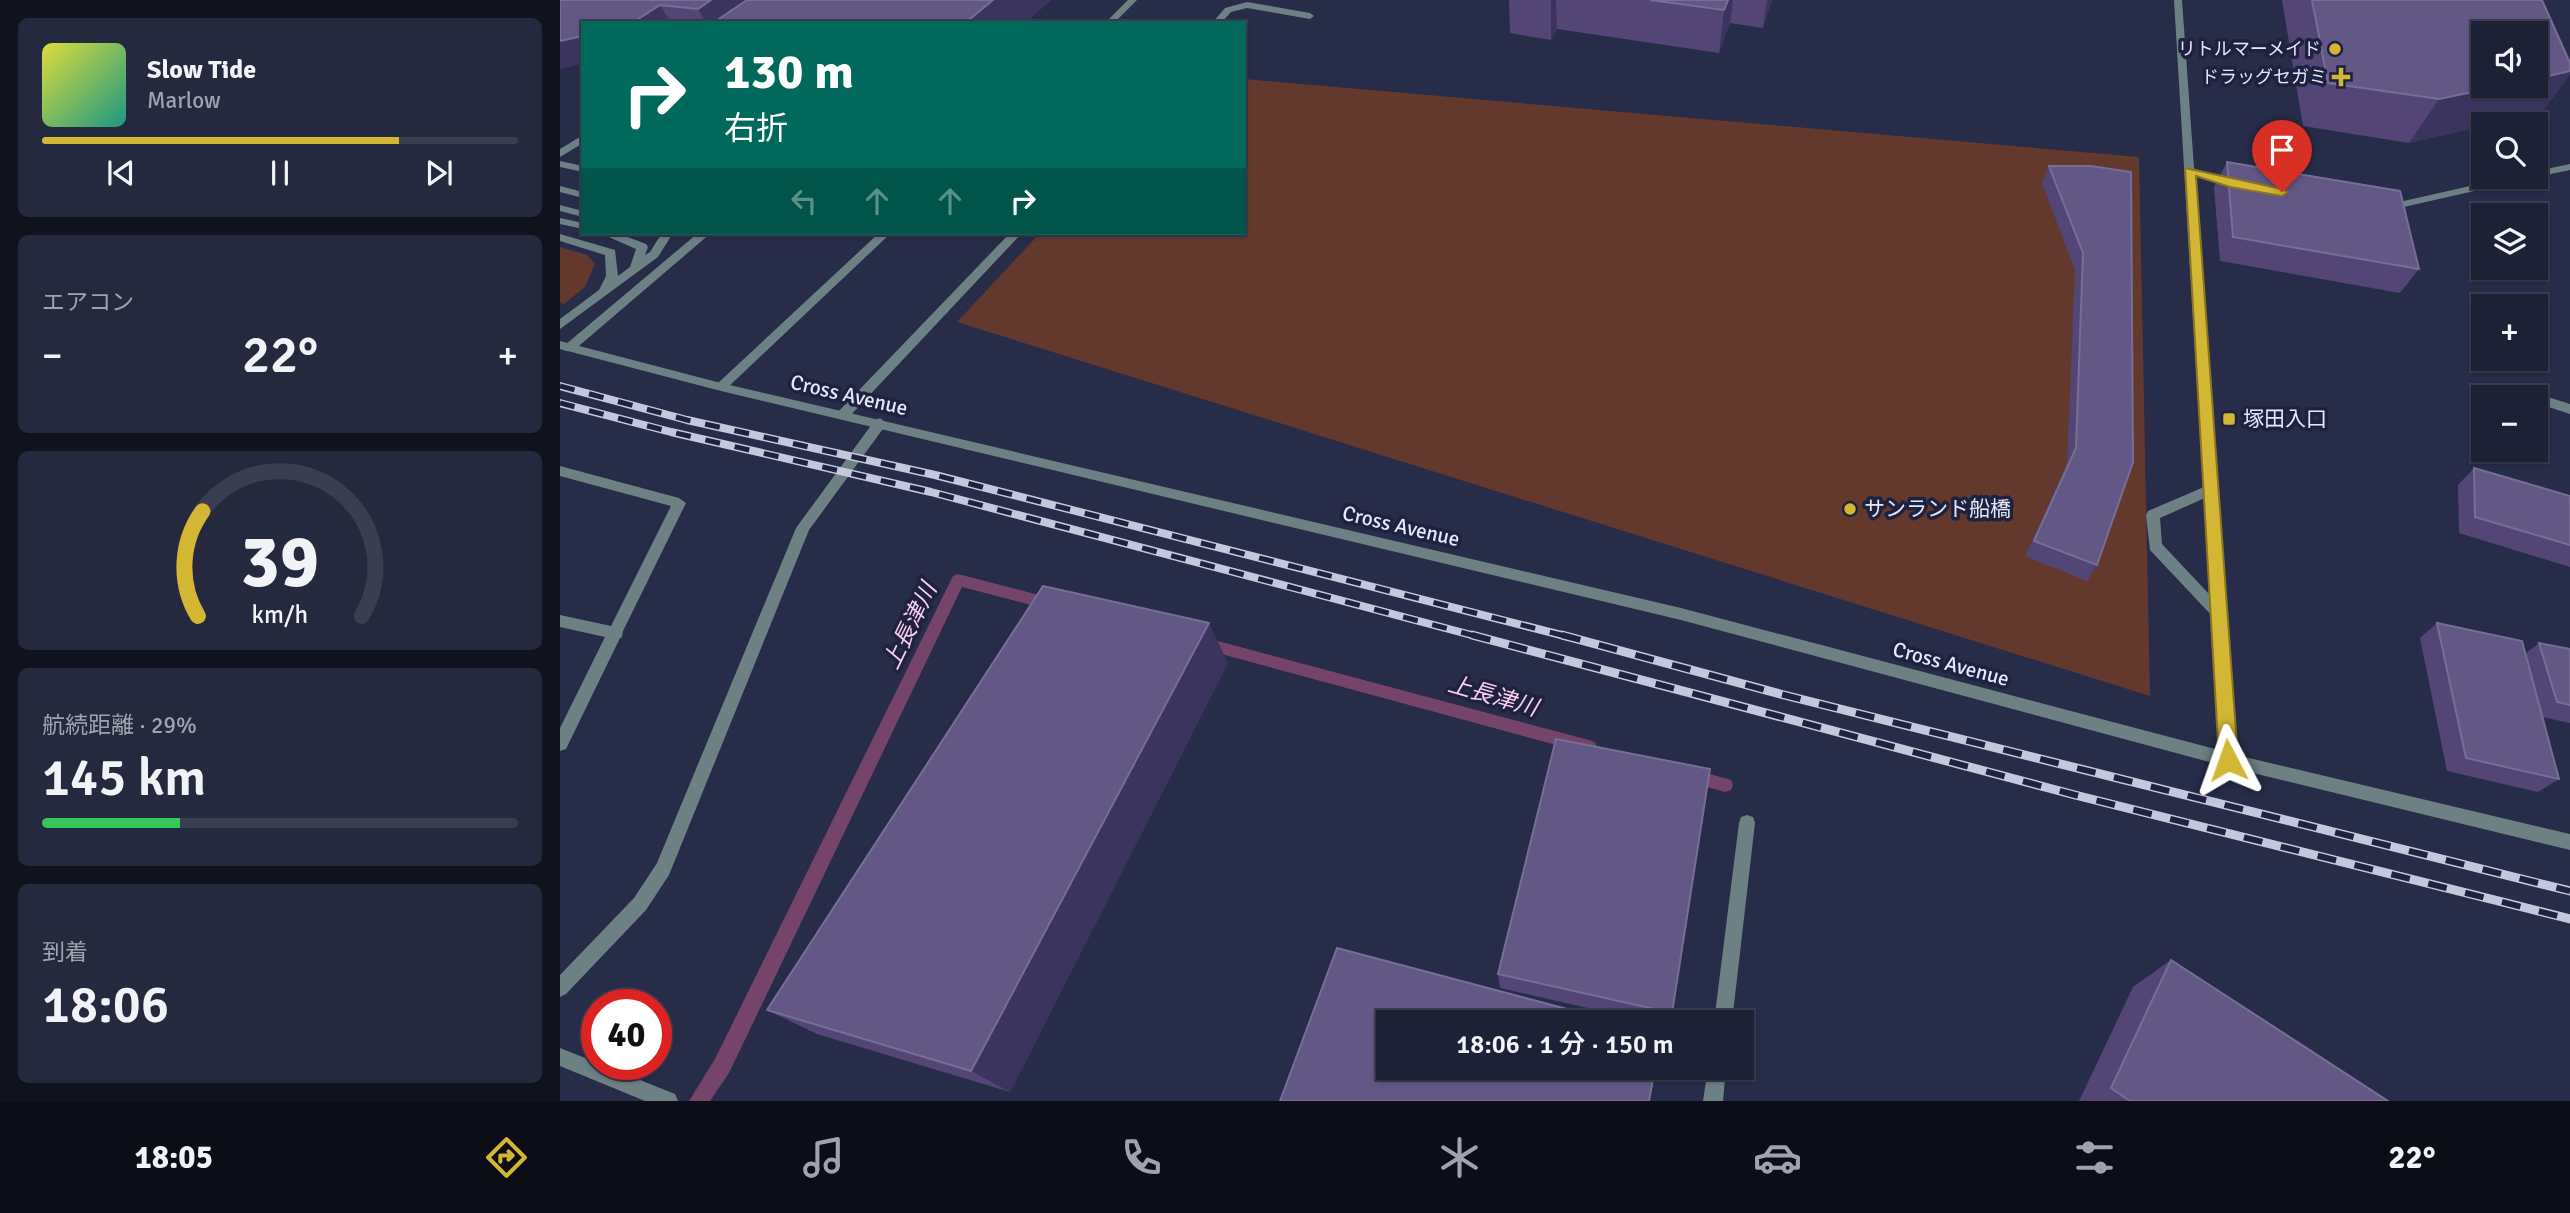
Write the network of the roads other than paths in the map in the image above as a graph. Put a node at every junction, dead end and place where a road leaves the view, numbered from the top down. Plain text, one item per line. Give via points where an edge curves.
1 (1133, 0) edge
2 (2178, 0) edge
3 (1310, 16) dead end
4 (1111, 21) edge
5 (1218, 21) edge
6 (581, 131) edge
7 (581, 139) edge
8 (560, 145) edge
9 (560, 154) edge
10 (560, 164) edge
11 (2570, 167) edge
12 (581, 169) edge
13 (2189, 170) junction
14 (2548, 172) edge
15 (2243, 186) edge
16 (2473, 189) edge
17 (560, 190) edge
18 (581, 195) edge
19 (2370, 206) edge
20 (560, 208) edge
21 (581, 213) edge
22 (560, 221) edge
23 (581, 226) edge
24 (666, 235) edge
25 (703, 235) edge
26 (883, 235) edge
27 (1014, 235) edge
28 (628, 236) edge
29 (560, 237) edge
30 (634, 269) junction
31 (597, 298) junction
32 (560, 325) edge
33 (565, 346) edge
34 (721, 387) junction
35 (2548, 402) edge
36 (2570, 409) edge
37 (843, 415) junction
38 (880, 423) junction
39 (560, 471) edge
40 (2211, 489) junction
41 (2219, 614) junction
42 (560, 621) edge
43 (617, 633) junction
44 (560, 744) edge
45 (2228, 760) junction
46 (1747, 823) dead end
47 (2570, 842) edge
48 (560, 988) edge
49 (1724, 1010) edge
50 (560, 1057) edge
51 (1716, 1080) edge
52 (667, 1101) edge
53 (1713, 1101) edge

1 - 4 street
2 - 13 street
3 - 5 street via 1247,5 1228,10
6 - 8 street
7 - 9 street
10 - 12 street
11 - 14 street
13 - 15 street
13 - 40 street
16 - 19 street via 2390,208
17 - 18 street
20 - 21 street
22 - 23 street
24 - 30 street via 654,254
25 - 33 street
26 - 34 street
27 - 37 street
28 - 30 street via 642,247
29 - 31 street via 611,253 612,276
30 - 31 street
31 - 32 street
33 - 34 street, Cross Avenue
34 - 37 street, Cross Avenue
35 - 36 street
37 - 38 street, Cross Avenue
38 - 45 street, Cross Avenue via 1681,614
38 - 48 street via 803,528 663,869 640,904
39 - 43 street via 679,503
40 - 41 street
40 - 41 street via 2153,515 2155,546
41 - 45 street
42 - 43 street
43 - 44 street
45 - 47 street, Cross Avenue
46 - 49 street
50 - 52 street
51 - 53 street

